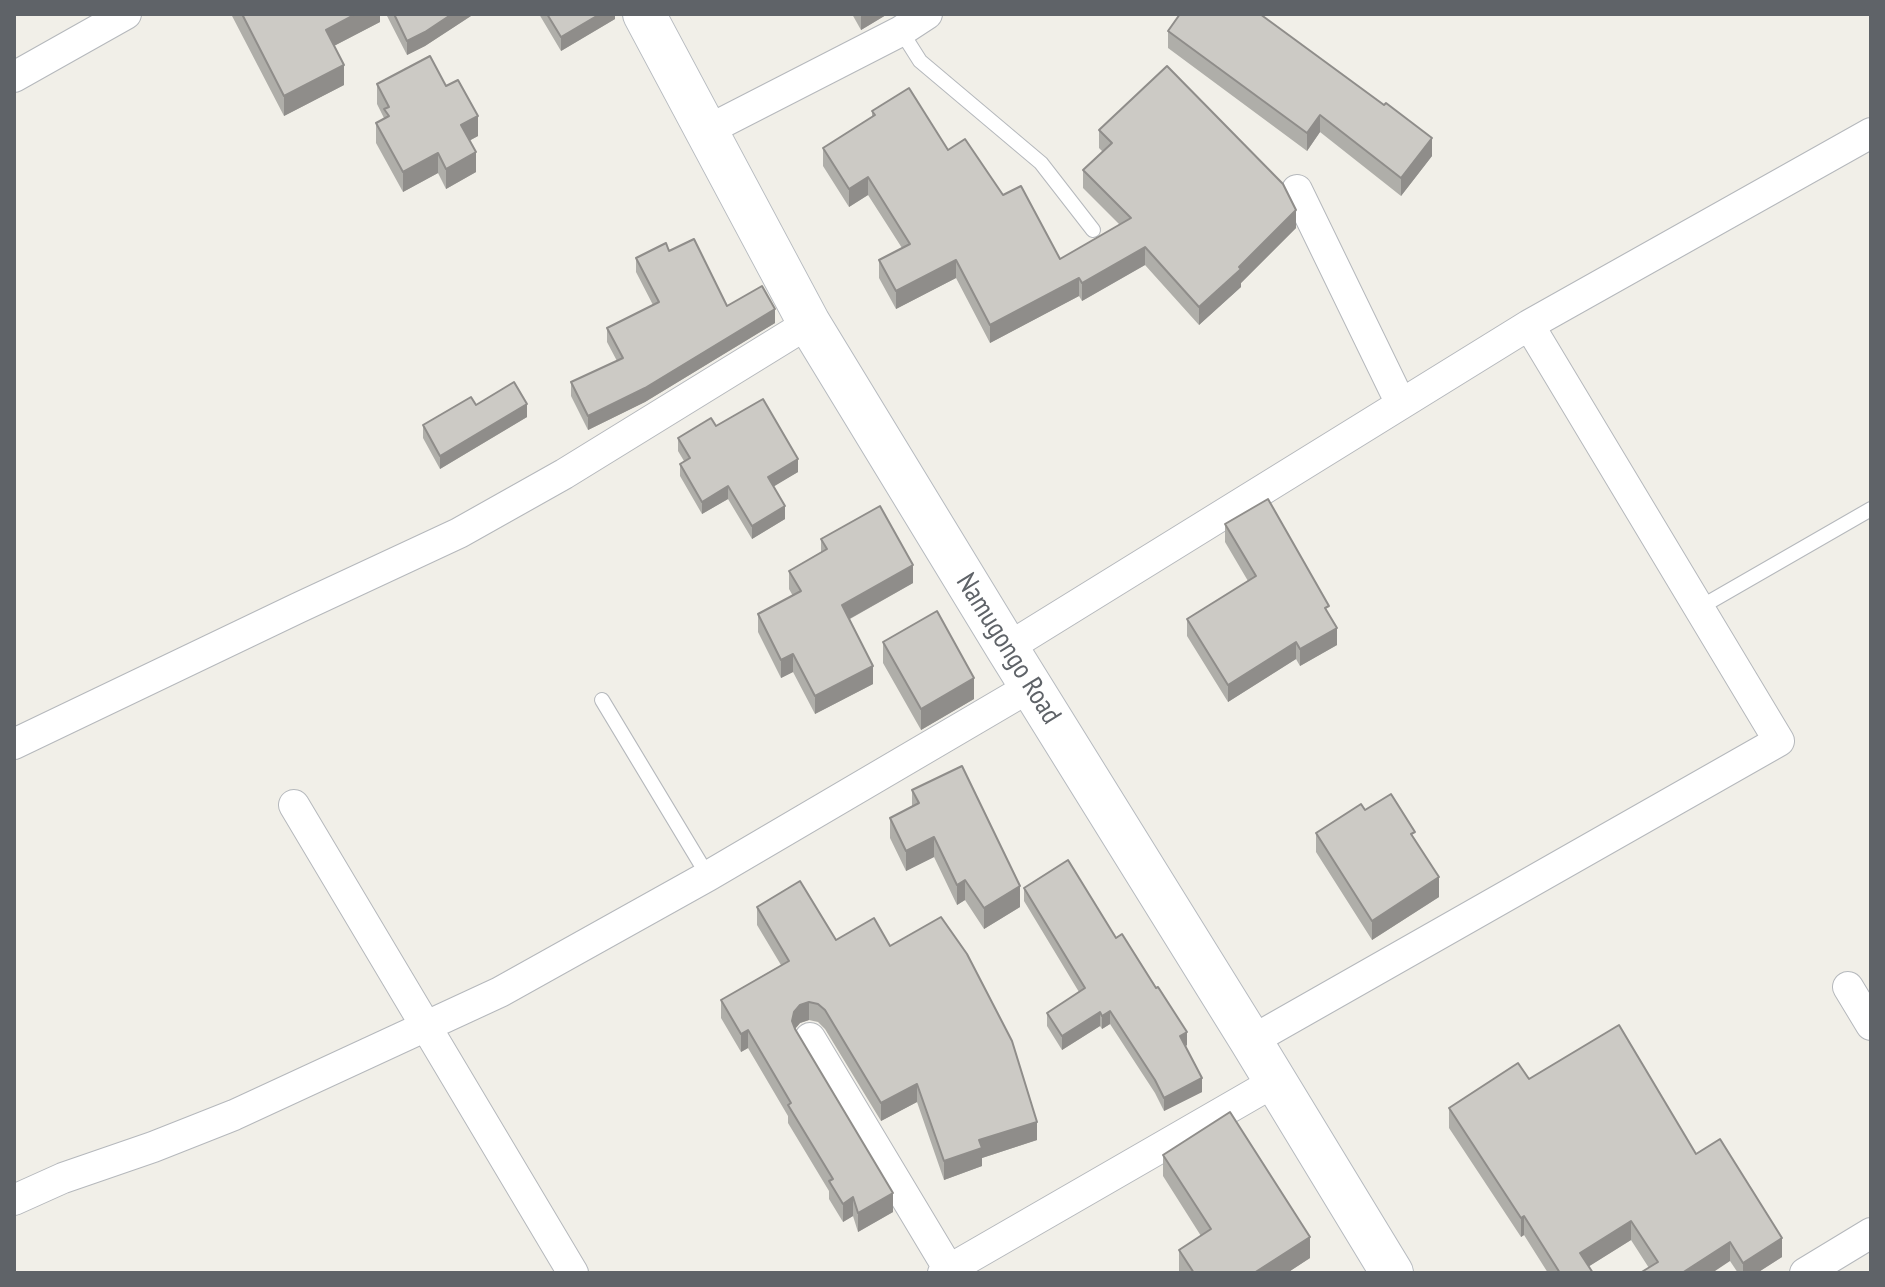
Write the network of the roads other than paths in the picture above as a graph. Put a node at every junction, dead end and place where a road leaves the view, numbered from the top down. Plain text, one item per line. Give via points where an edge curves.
1 (126, 14) edge
2 (644, 14) edge
3 (927, 14) edge
4 (901, 31) junction
5 (14, 77) edge
6 (706, 131) junction
7 (1871, 133) edge
8 (1297, 190) dead end
9 (1093, 230) dead end
10 (809, 323) junction
11 (1529, 325) junction
12 (1401, 404) junction
13 (1871, 509) edge
14 (1699, 608) junction
15 (1007, 648) junction
16 (1030, 687) junction
17 (602, 700) dead end
18 (14, 744) edge
19 (294, 805) dead end
20 (708, 876) junction
21 (1848, 987) dead end
22 (1871, 1025) edge
23 (425, 1027) junction
24 (810, 1038) dead end
25 (1251, 1041) junction
26 (1276, 1081) junction
27 (14, 1200) edge
28 (1871, 1233) edge
29 (948, 1272) edge
30 (573, 1273) edge
31 (1392, 1273) edge
32 (1805, 1273) edge

1 - 5 street
2 - 6 main road, Namugongo Road
3 - 4 street
4 - 6 street
4 - 9 lane via 920,61 1041,163
6 - 10 main road, Namugongo Road
7 - 11 street
8 - 12 street
10 - 15 main road, Namugongo Road
10 - 18 street via 459,533
11 - 12 street
11 - 14 street
12 - 15 street
13 - 14 lane
14 - 25 street via 1779,741
15 - 16 main road, Namugongo Road
16 - 20 street
16 - 25 main road, Namugongo Road
17 - 20 lane
19 - 23 street
20 - 23 street via 500,992
21 - 22 street
23 - 27 street via 234,1115
23 - 30 street
24 - 29 street
25 - 26 main road, Namugongo Road
26 - 29 street
26 - 31 main road, Namugongo Road
28 - 32 street

